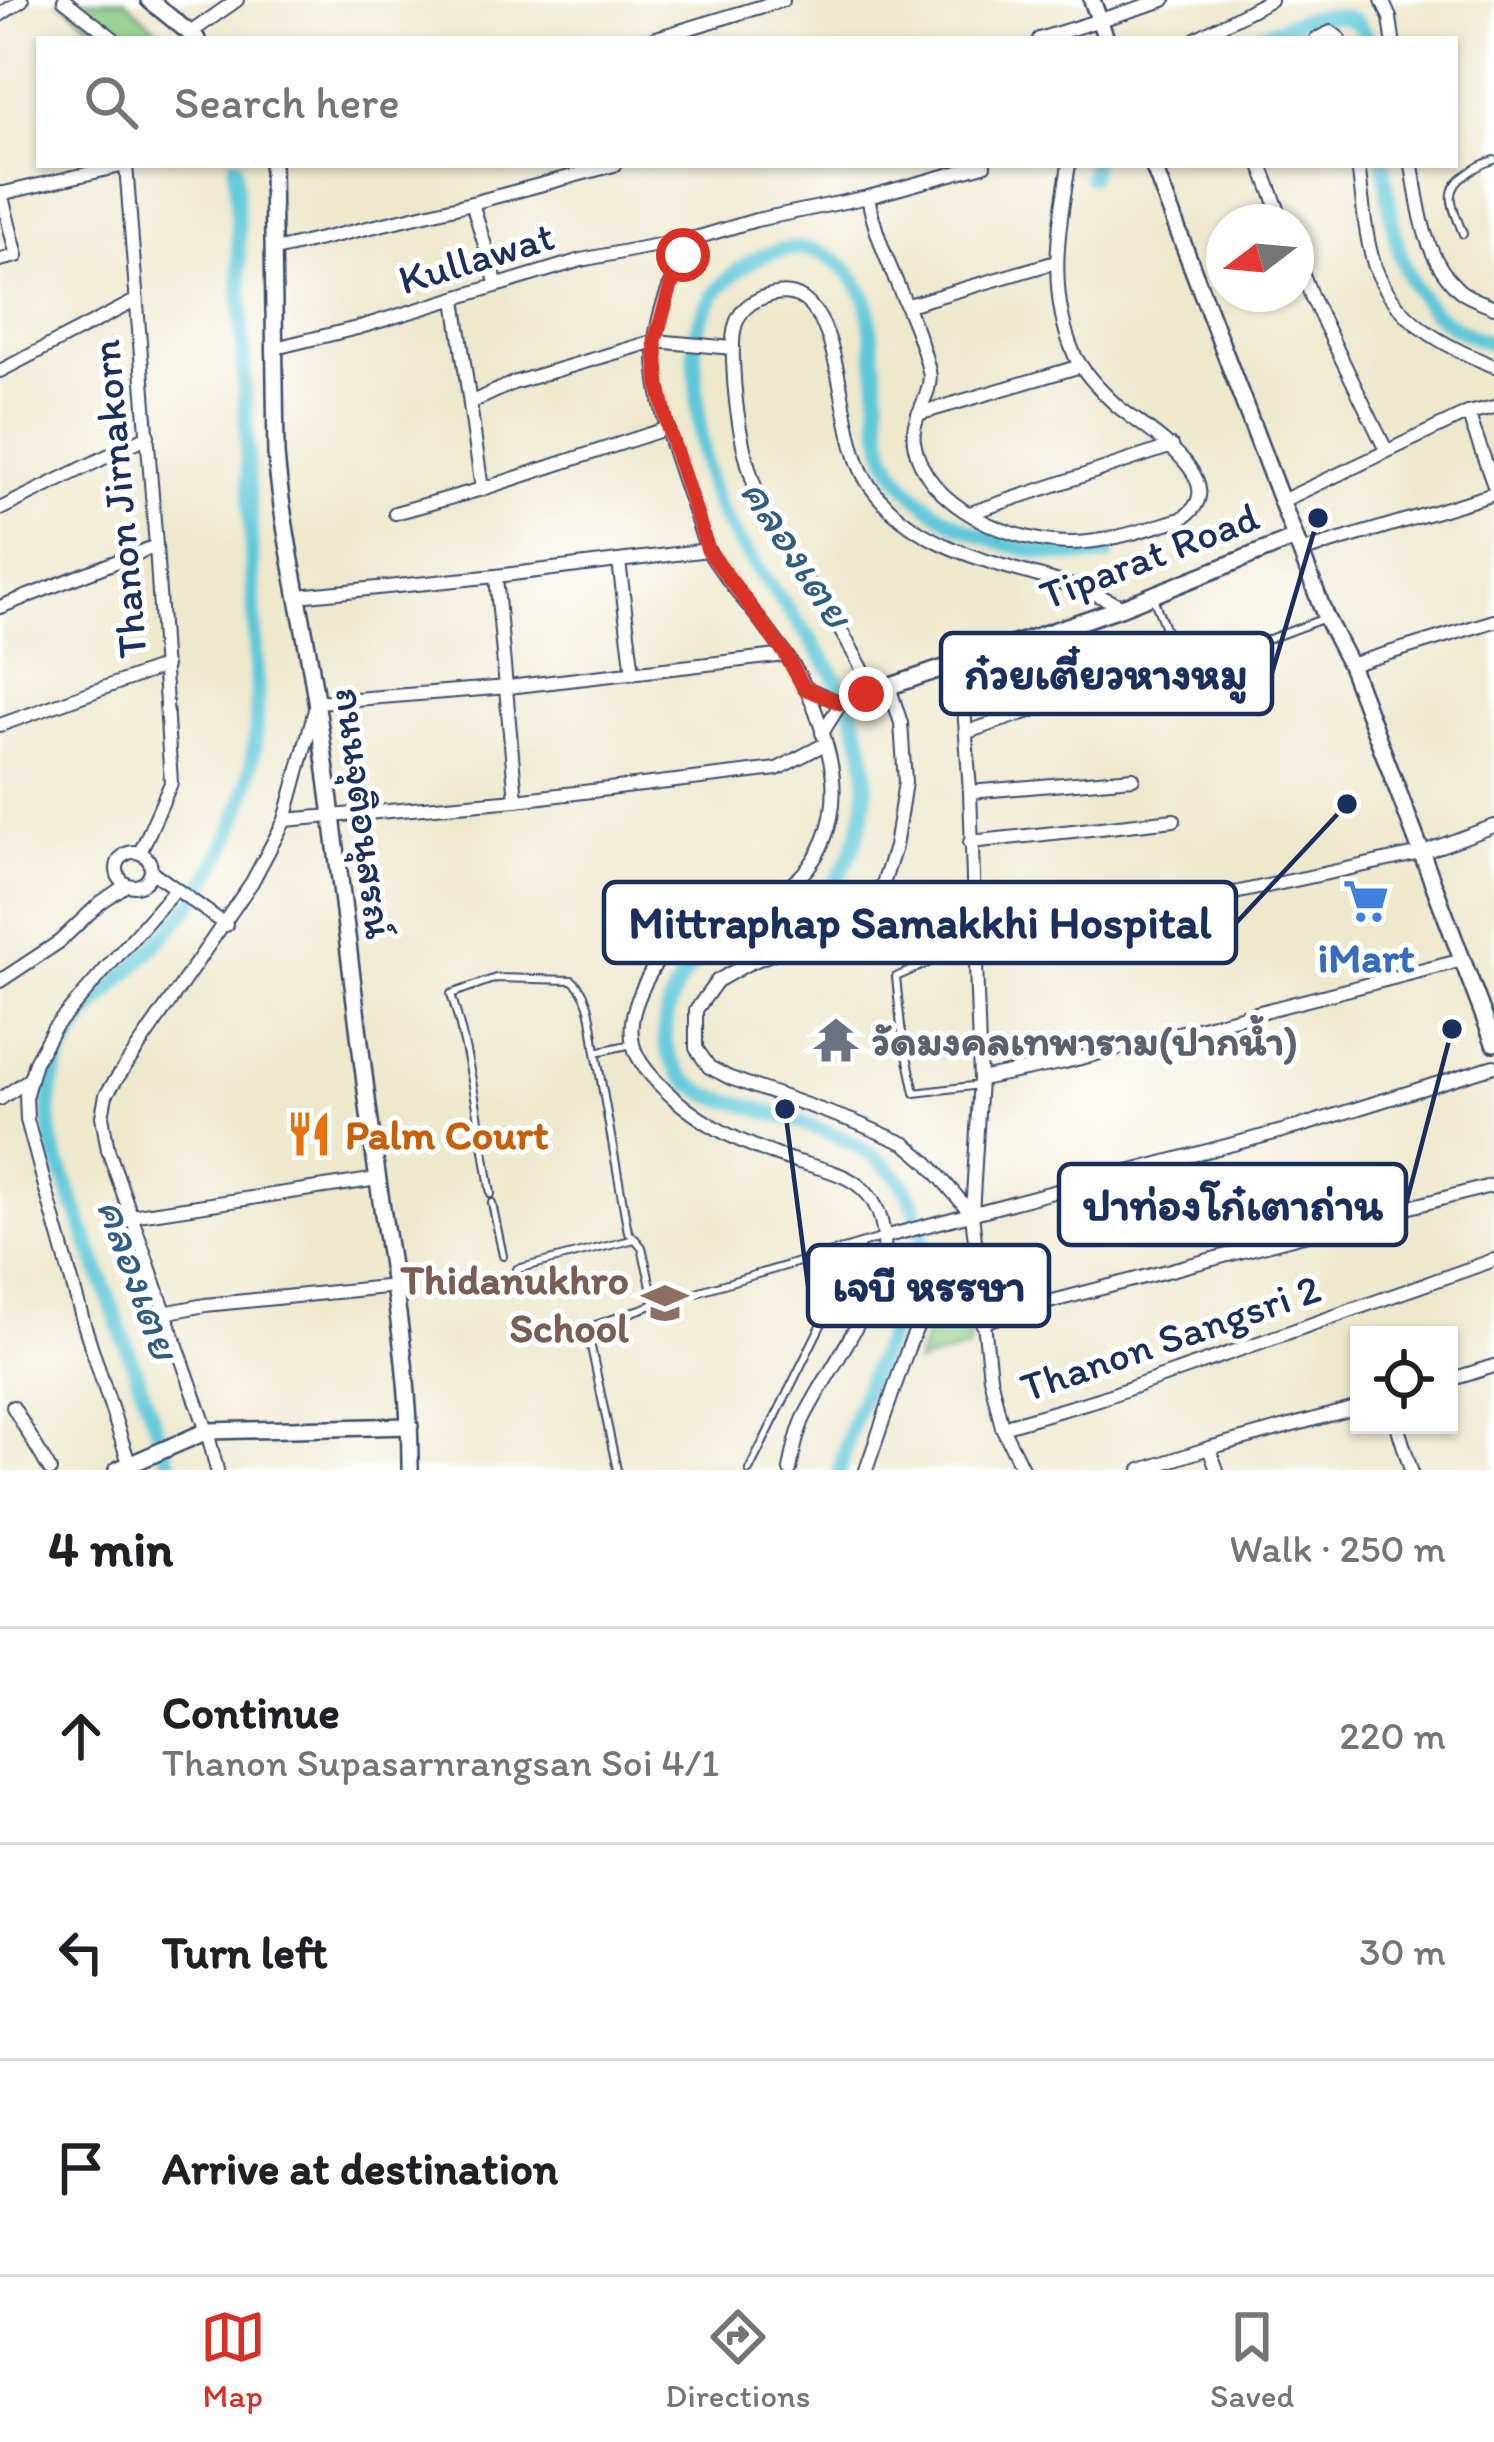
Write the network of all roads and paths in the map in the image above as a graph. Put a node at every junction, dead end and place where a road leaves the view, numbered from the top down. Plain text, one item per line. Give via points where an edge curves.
1 (22, 0) edge
2 (64, 0) edge
3 (148, 0) edge
4 (237, 0) edge
5 (783, 0) edge
6 (1091, 0) edge
7 (1164, 0) edge
8 (1270, 0) edge
9 (1382, 0) edge
10 (0, 15) edge
11 (1099, 20) junction
12 (110, 36) edge
13 (194, 36) edge
14 (663, 36) edge
15 (1049, 36) edge
16 (1105, 36) edge
17 (1201, 36) edge
18 (1393, 36) edge
19 (1494, 160) edge
20 (112, 168) edge
21 (125, 168) edge
22 (272, 168) edge
23 (603, 168) edge
24 (973, 168) edge
25 (1069, 168) edge
26 (1154, 168) edge
27 (1262, 168) edge
28 (1358, 168) edge
29 (1412, 168) edge
30 (1, 194) edge
31 (868, 197) junction
32 (472, 203) junction
33 (1276, 204) edge
34 (1462, 235) dead end
35 (699, 237) junction
36 (275, 250) junction
37 (0, 260) edge
38 (1056, 262) junction
39 (497, 285) junction
40 (455, 299) junction
41 (135, 302) junction
42 (1314, 302) edge
43 (908, 305) junction
44 (1494, 308) edge
45 (655, 341) junction
46 (274, 348) junction
47 (733, 348) junction
48 (1082, 366) junction
49 (1494, 366) edge
50 (0, 371) edge
51 (470, 403) junction
52 (1494, 407) edge
53 (1468, 413) junction
54 (918, 414) junction
55 (668, 428) junction
56 (148, 436) junction
57 (1172, 446) junction
58 (1386, 450) junction
59 (482, 489) junction
60 (1494, 490) edge
61 (1282, 501) junction
62 (0, 509) edge
63 (394, 513) dead end
64 (970, 513) junction
65 (156, 545) junction
66 (1298, 545) junction
67 (708, 550) junction
68 (619, 562) junction
69 (496, 576) junction
70 (1153, 595) junction
71 (298, 596) junction
72 (1121, 606) junction
73 (0, 607) edge
74 (1325, 618) junction
75 (1494, 621) edge
76 (786, 655) junction
77 (961, 664) junction
78 (1350, 665) junction
79 (165, 666) junction
80 (633, 673) junction
81 (508, 687) junction
82 (804, 688) junction
83 (1096, 689) dead end
84 (877, 691) junction
85 (316, 702) junction
86 (841, 703) junction
87 (0, 725) edge
88 (967, 732) junction
89 (823, 738) junction
90 (1133, 778) dead end
91 (970, 792) junction
92 (516, 800) junction
93 (332, 817) junction
94 (285, 820) junction
95 (1174, 820) dead end
96 (1494, 826) edge
97 (970, 842) junction
98 (134, 853) junction
99 (1421, 853) junction
100 (152, 871) junction
101 (116, 872) junction
102 (126, 885) junction
103 (142, 885) junction
104 (175, 890) junction
105 (100, 903) junction
106 (221, 921) junction
107 (734, 929) dead end
108 (975, 941) junction
109 (743, 954) dead end
110 (1463, 960) junction
111 (0, 982) edge
112 (1494, 1043) edge
113 (633, 1044) junction
114 (596, 1052) junction
115 (1494, 1066) edge
116 (28, 1080) junction
117 (980, 1082) junction
118 (0, 1099) edge
119 (319, 1142) dead end
120 (321, 1156) dead end
121 (378, 1179) junction
122 (1494, 1185) edge
123 (972, 1214) junction
124 (131, 1216) junction
125 (884, 1238) junction
126 (635, 1239) junction
127 (860, 1245) junction
128 (503, 1256) dead end
129 (976, 1259) junction
130 (1494, 1260) edge
131 (517, 1269) dead end
132 (394, 1286) junction
133 (655, 1304) junction
134 (164, 1313) junction
135 (982, 1323) junction
136 (1494, 1366) edge
137 (1458, 1377) edge
138 (13, 1407) dead end
139 (1350, 1409) edge
140 (410, 1426) junction
141 (1002, 1427) junction
142 (207, 1431) junction
143 (1400, 1434) edge
144 (1209, 1448) junction
145 (126, 1468) edge
146 (1147, 1469) edge
147 (50, 1470) edge
148 (217, 1470) edge
149 (410, 1470) edge
150 (616, 1470) edge
151 (748, 1470) edge
152 (790, 1470) edge
153 (866, 1470) edge
154 (1023, 1470) edge
155 (1217, 1470) edge
156 (1411, 1470) edge

1 - 10 street
2 - 12 street
3 - 13 street
4 - 13 street
5 - 14 street
6 - 11 street
7 - 11 street
8 - 17 street
9 - 18 street
11 - 15 street
11 - 16 street
19 - 34 lane via 1454,182
20 - 30 street
21 - 41 street, Thanon Jirnakorn
22 - 36 street, ถนนจุติอนุสรณ์
23 - 32 street
24 - 31 street, Kullawat
25 - 38 street
26 - 61 street
27 - 33 street
28 - 49 street via 1384,286 1426,334
29 - 44 street via 1437,264 1462,293
30 - 37 street via 17,256
31 - 35 street, Kullawat
31 - 43 street
32 - 36 street
32 - 39 street
35 - 39 street, Kullawat
35 - 45 street via 678,265
36 - 46 street, ถนนจุติอนุสรณ์
38 - 43 street
38 - 48 street via 1064,319
39 - 40 street, Kullawat
40 - 46 street, Kullawat
40 - 51 street
41 - 50 street
41 - 56 street, Thanon Jirnakorn
42 - 58 street
43 - 54 street via 930,379
45 - 47 street
45 - 51 street
45 - 55 street
46 - 71 street, ถนนจุติอนุสรณ์ via 280,494
47 - 72 street via 748,305 780,293 800,297 824,331 862,472 887,505 962,554
47 - 84 street via 740,435 760,501
48 - 54 street
48 - 57 street via 1120,409
51 - 59 street
52 - 53 street
53 - 58 street
53 - 60 street
54 - 64 street via 913,438 925,473
55 - 59 street
55 - 67 street
56 - 62 street
56 - 65 street, Thanon Jirnakorn
57 - 64 street
57 - 64 street via 1198,493 1181,519 1098,541 1048,542
58 - 61 street
59 - 63 street
60 - 66 street
61 - 66 street
65 - 73 street
65 - 79 street, Thanon Jirnakorn
66 - 70 street, Tiparat Road
66 - 74 street
67 - 68 street
67 - 76 street
68 - 69 street
68 - 80 street
69 - 71 street
69 - 81 street
70 - 72 street, Tiparat Road
70 - 74 lane via 1182,672
71 - 85 street, ถนนจุติอนุสรณ์
72 - 77 street, Tiparat Road
74 - 78 street
75 - 78 street
76 - 80 street
76 - 82 street
77 - 84 street, Tiparat Road
77 - 88 street
78 - 99 street
79 - 87 street
79 - 98 street, Thanon Jirnakorn via 171,783
80 - 81 street
81 - 85 street
81 - 92 street
82 - 86 street
82 - 89 street
83 - 88 street
84 - 86 street, Tiparat Road
84 - 123 street via 901,723 905,782 883,884 800,942 717,982 696,1010 696,1048 730,1078 906,1144
85 - 93 street, ถนนจุติอนุสรณ์
85 - 94 street
86 - 89 street
88 - 91 street
89 - 92 street via 777,769
89 - 113 street via 832,816 820,852 778,893 697,920 675,938 639,995
90 - 91 street
91 - 97 street
92 - 93 street
93 - 94 street
93 - 121 street, ถนนจุติอนุสรณ์
94 - 106 street
95 - 97 street
96 - 99 street
97 - 108 street
98 - 100 street
98 - 101 street via 119,860
99 - 108 street
99 - 110 street
100 - 103 street
100 - 104 street
101 - 102 street
101 - 105 street
102 - 103 street
102 - 105 street
103 - 104 street
104 - 106 street
104 - 116 street via 65,1013
105 - 111 street
106 - 124 street via 106,1095 105,1138
107 - 109 lane
108 - 117 street
108 - 117 lane via 896,977 915,1093
110 - 112 street
110 - 117 street
113 - 114 lane
113 - 125 street via 656,1080 698,1119 852,1179 867,1191
114 - 126 lane
114 - 128 lane via 585,994 572,980 496,978 451,994
115 - 123 street
116 - 118 street
116 - 145 street via 30,1134
117 - 123 street
119 - 120 path
121 - 124 street
121 - 132 street, ถนนจุติอนุสรณ์
122 - 135 street
123 - 125 street
123 - 129 street
124 - 134 street
125 - 127 lane
125 - 152 street via 880,1278 802,1422
126 - 131 lane
126 - 133 lane
127 - 133 lane
127 - 151 lane
129 - 135 street
129 - 153 street via 951,1262 939,1276
130 - 141 street, Thanon Sangsri 2
132 - 134 street
132 - 140 street, ถนนจุติอนุสรณ์
133 - 150 lane via 587,1328
134 - 142 street
135 - 141 street
136 - 137 street
138 - 147 street
139 - 144 street
140 - 142 street
140 - 149 street, ถนนจุติอนุสรณ์
141 - 154 street
142 - 145 street
142 - 148 street
143 - 156 street
144 - 146 street
144 - 155 street

